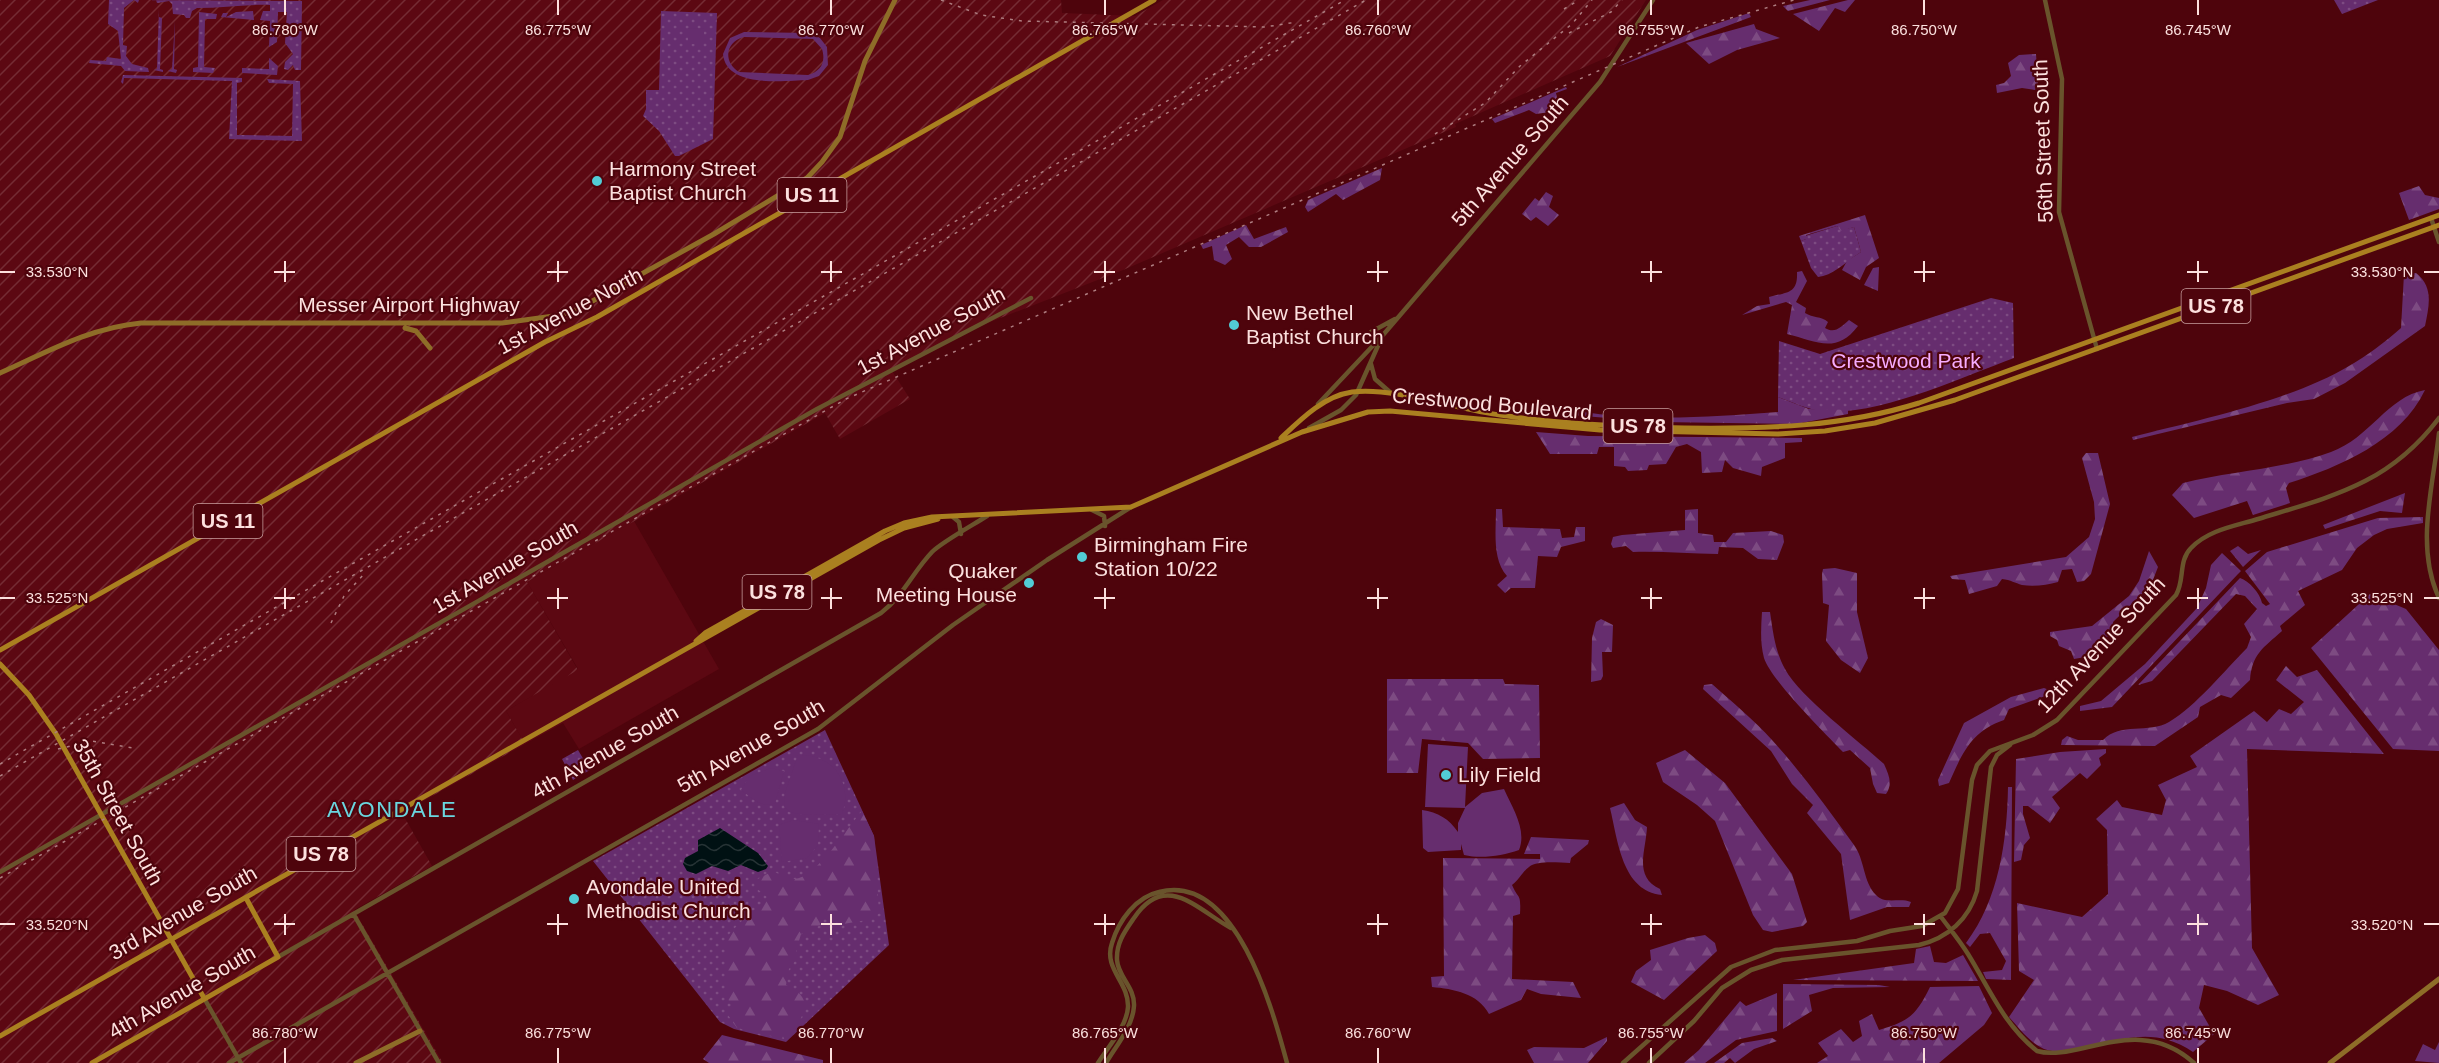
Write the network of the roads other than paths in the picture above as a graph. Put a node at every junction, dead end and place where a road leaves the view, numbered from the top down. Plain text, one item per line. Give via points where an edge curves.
1 (895, 0) edge
2 (1154, 0) edge
3 (1653, 0) edge
4 (2045, 0) edge
5 (2439, 215) edge
6 (2431, 218) junction
7 (2436, 226) edge
8 (2439, 242) edge
9 (1031, 297) dead end
10 (1397, 317) junction
11 (386, 324) junction
12 (1371, 332) dead end
13 (1382, 336) junction
14 (2094, 339) junction
15 (430, 348) dead end
16 (2097, 349) junction
17 (1371, 358) junction
18 (0, 373) edge
19 (1358, 392) junction
20 (1396, 396) junction
21 (1317, 407) junction
22 (2439, 418) edge
23 (1302, 432) junction
24 (2439, 434) edge
25 (1278, 441) junction
26 (1131, 507) junction
27 (1092, 510) junction
28 (987, 516) junction
29 (953, 518) junction
30 (1105, 525) junction
31 (961, 534) junction
32 (2439, 598) edge
33 (0, 650) edge
34 (0, 664) edge
35 (2012, 743) junction
36 (0, 872) edge
37 (246, 898) junction
38 (354, 915) junction
39 (1941, 916) junction
40 (1233, 929) junction
41 (1951, 930) junction
42 (171, 939) junction
43 (278, 957) junction
44 (388, 973) junction
45 (2439, 980) edge
46 (204, 998) junction
47 (420, 1031) junction
48 (0, 1036) edge
49 (2112, 1049) dead end
50 (2069, 1060) dead end
51 (239, 1061) edge
52 (92, 1063) edge
53 (229, 1063) edge
54 (356, 1063) edge
55 (438, 1063) edge
56 (1098, 1063) edge
57 (1106, 1063) edge
58 (1287, 1063) edge
59 (1623, 1063) edge
60 (1649, 1063) edge
61 (2194, 1063) edge
62 (2330, 1063) edge

1 - 11 main road, Messer Airport Highway via 865,61 840,137 822,162 792,189 561,315 502,323
2 - 33 main road, 1st Avenue North / US 11 via 678,272 545,342
3 - 10 street, 5th Avenue South via 1600,82
4 - 14 street, 56th Street South via 2062,79 2059,212
5 - 6 main road, Crestwood Boulevard / US 78
6 - 7 street
6 - 14 main road, Crestwood Boulevard / US 78
7 - 8 street
7 - 16 main road, Crestwood Boulevard / US 78
9 - 36 street, 1st Avenue South via 809,414
10 - 12 street
10 - 13 street, 5th Avenue South
11 - 15 main road via 411,328
11 - 18 main road, Messer Airport Highway via 112,326
13 - 17 street, 5th Avenue South
13 - 21 street, 5th Avenue South
14 - 16 street, 56th Street South
14 - 20 main road, Crestwood Boulevard / US 78 via 1909,406 1853,420 1798,427 1601,424 1502,416
16 - 23 main road, Crestwood Boulevard / US 78 via 1906,416 1816,432 1581,429 1383,411 1347,416
17 - 19 street, 5th Avenue South
17 - 20 street via 1375,380
19 - 20 main road, Crestwood Boulevard / US 78
19 - 21 main road, Crestwood Boulevard / US 78
19 - 23 street, 5th Avenue South via 1341,410
21 - 25 main road, 5th Avenue South / US 78
22 - 35 street, 12th Avenue South via 2413,450 2362,484 2217,531 2197,543 2186,555 2182,583 2174,598 2057,720
23 - 25 main road, 5th Avenue South / US 78
24 - 32 street via 2426,540 2428,566
25 - 26 main road, 5th Avenue South / US 78
26 - 27 main road, US 78
26 - 30 street, 5th Avenue South
27 - 28 main road, US 78
27 - 30 street via 1104,516
28 - 29 main road, US 78
28 - 31 street, 4th Avenue South
29 - 31 street via 959,522
29 - 37 main road, 3rd Avenue South / US 78 via 918,519 885,531
30 - 44 street, 5th Avenue South via 953,625 818,729
31 - 38 street, 4th Avenue South via 934,549 896,601 881,613
34 - 42 main road, 35th Street South via 29,695 56,734
35 - 39 street, 12th Avenue South via 1990,750 1977,765 1971,780 1958,890
35 - 41 street, 12th Avenue South via 1997,755 1991,767 1976,897 1964,918
37 - 42 main road, 3rd Avenue South / US 78
37 - 43 main road
38 - 43 street, 4th Avenue South
38 - 44 street
39 - 41 street
39 - 59 street via 1922,926 1861,940 1775,950 1736,964 1717,976
40 - 56 street via 1212,906 1182,891 1159,892 1136,902 1113,939 1109,958 1124,987 1128,1008
40 - 57 street via 1180,897 1154,900 1137,913 1117,951 1117,963 1134,997 1134,1009
40 - 58 street via 1248,952 1272,1007
41 - 50 street via 2008,1023 2037,1052
41 - 60 street via 1919,945 1782,960 1751,970 1722,988
42 - 46 main road, 35th Street South
42 - 48 main road, 3rd Avenue South / US 78
43 - 46 main road, 4th Avenue South
44 - 47 street
44 - 51 street, 5th Avenue South
45 - 62 main road
46 - 51 street, 35th Street South
46 - 52 main road, 4th Avenue South
47 - 54 main road
47 - 55 street
49 - 61 street via 2137,1043 2161,1045
51 - 53 street, 5th Avenue South

